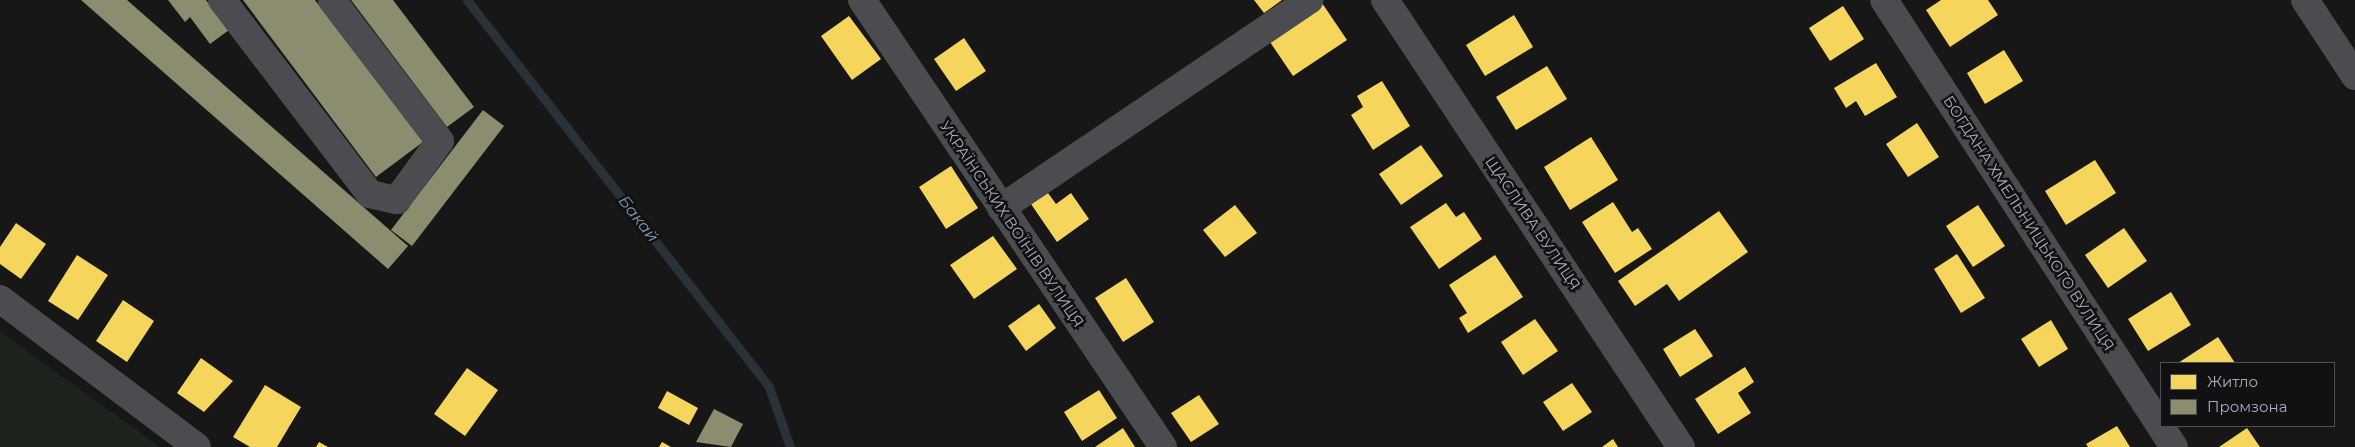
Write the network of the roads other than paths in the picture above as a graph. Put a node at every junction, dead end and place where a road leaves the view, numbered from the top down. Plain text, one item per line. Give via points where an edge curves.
1 (222, 0) edge
2 (332, 0) edge
3 (862, 0) edge
4 (1309, 0) edge
5 (1385, 0) edge
6 (1884, 0) edge
7 (2306, 0) edge
8 (2355, 76) edge
9 (1002, 208) junction
10 (0, 299) edge
11 (2160, 425) edge
12 (2161, 427) edge
13 (197, 447) edge
14 (1163, 447) edge
15 (1681, 447) edge
16 (2174, 447) edge

1 - 2 street via 370,194 397,200 440,141
3 - 9 street, УКРАЇНСЬКИХ ВОЇНІВ ВУЛИЦЯ
4 - 9 street
5 - 15 street, ЩАСЛИВА ВУЛИЦЯ
6 - 11 street, БОГДАНА ХМЕЛЬНИЦЬКОГО ВУЛИЦЯ
7 - 8 street
9 - 14 street, УКРАЇНСЬКИХ ВОЇНІВ ВУЛИЦЯ
10 - 13 street
12 - 16 street, БОГДАНА ХМЕЛЬНИЦЬКОГО ВУЛИЦЯ

